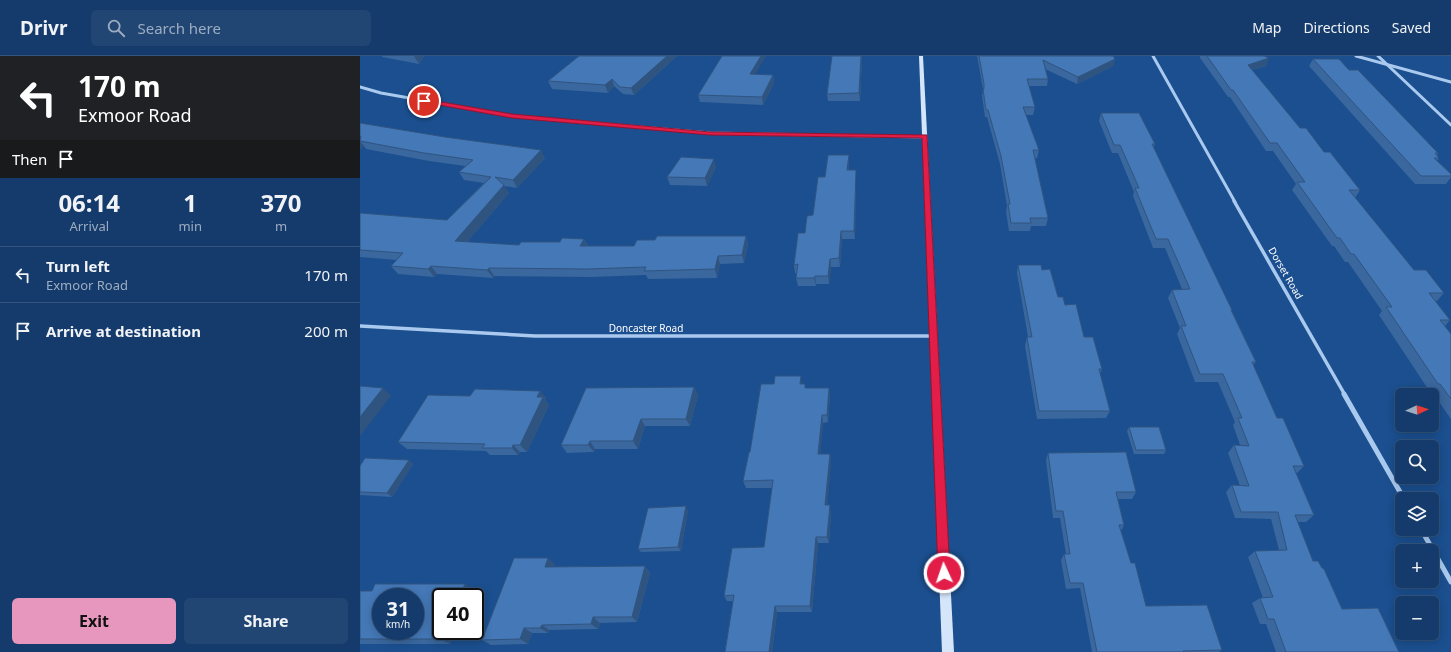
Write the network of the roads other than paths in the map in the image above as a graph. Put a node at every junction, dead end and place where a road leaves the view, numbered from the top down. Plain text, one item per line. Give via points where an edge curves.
1 (922, 56) edge
2 (1153, 56) edge
3 (1356, 56) edge
4 (1378, 56) edge
5 (1385, 63) junction
6 (1451, 82) edge
7 (360, 88) edge
8 (1451, 125) edge
9 (925, 137) junction
10 (360, 326) edge
11 (933, 336) junction
12 (1400, 492) edge
13 (1425, 536) edge
14 (1451, 582) edge
15 (948, 652) edge

1 - 9 street
2 - 12 street, Dorset Road
3 - 5 street
4 - 5 street
5 - 6 street
5 - 8 street
7 - 9 street via 512,116 710,134
9 - 11 street
10 - 11 street, Doncaster Road via 535,336
11 - 15 street
13 - 14 street

